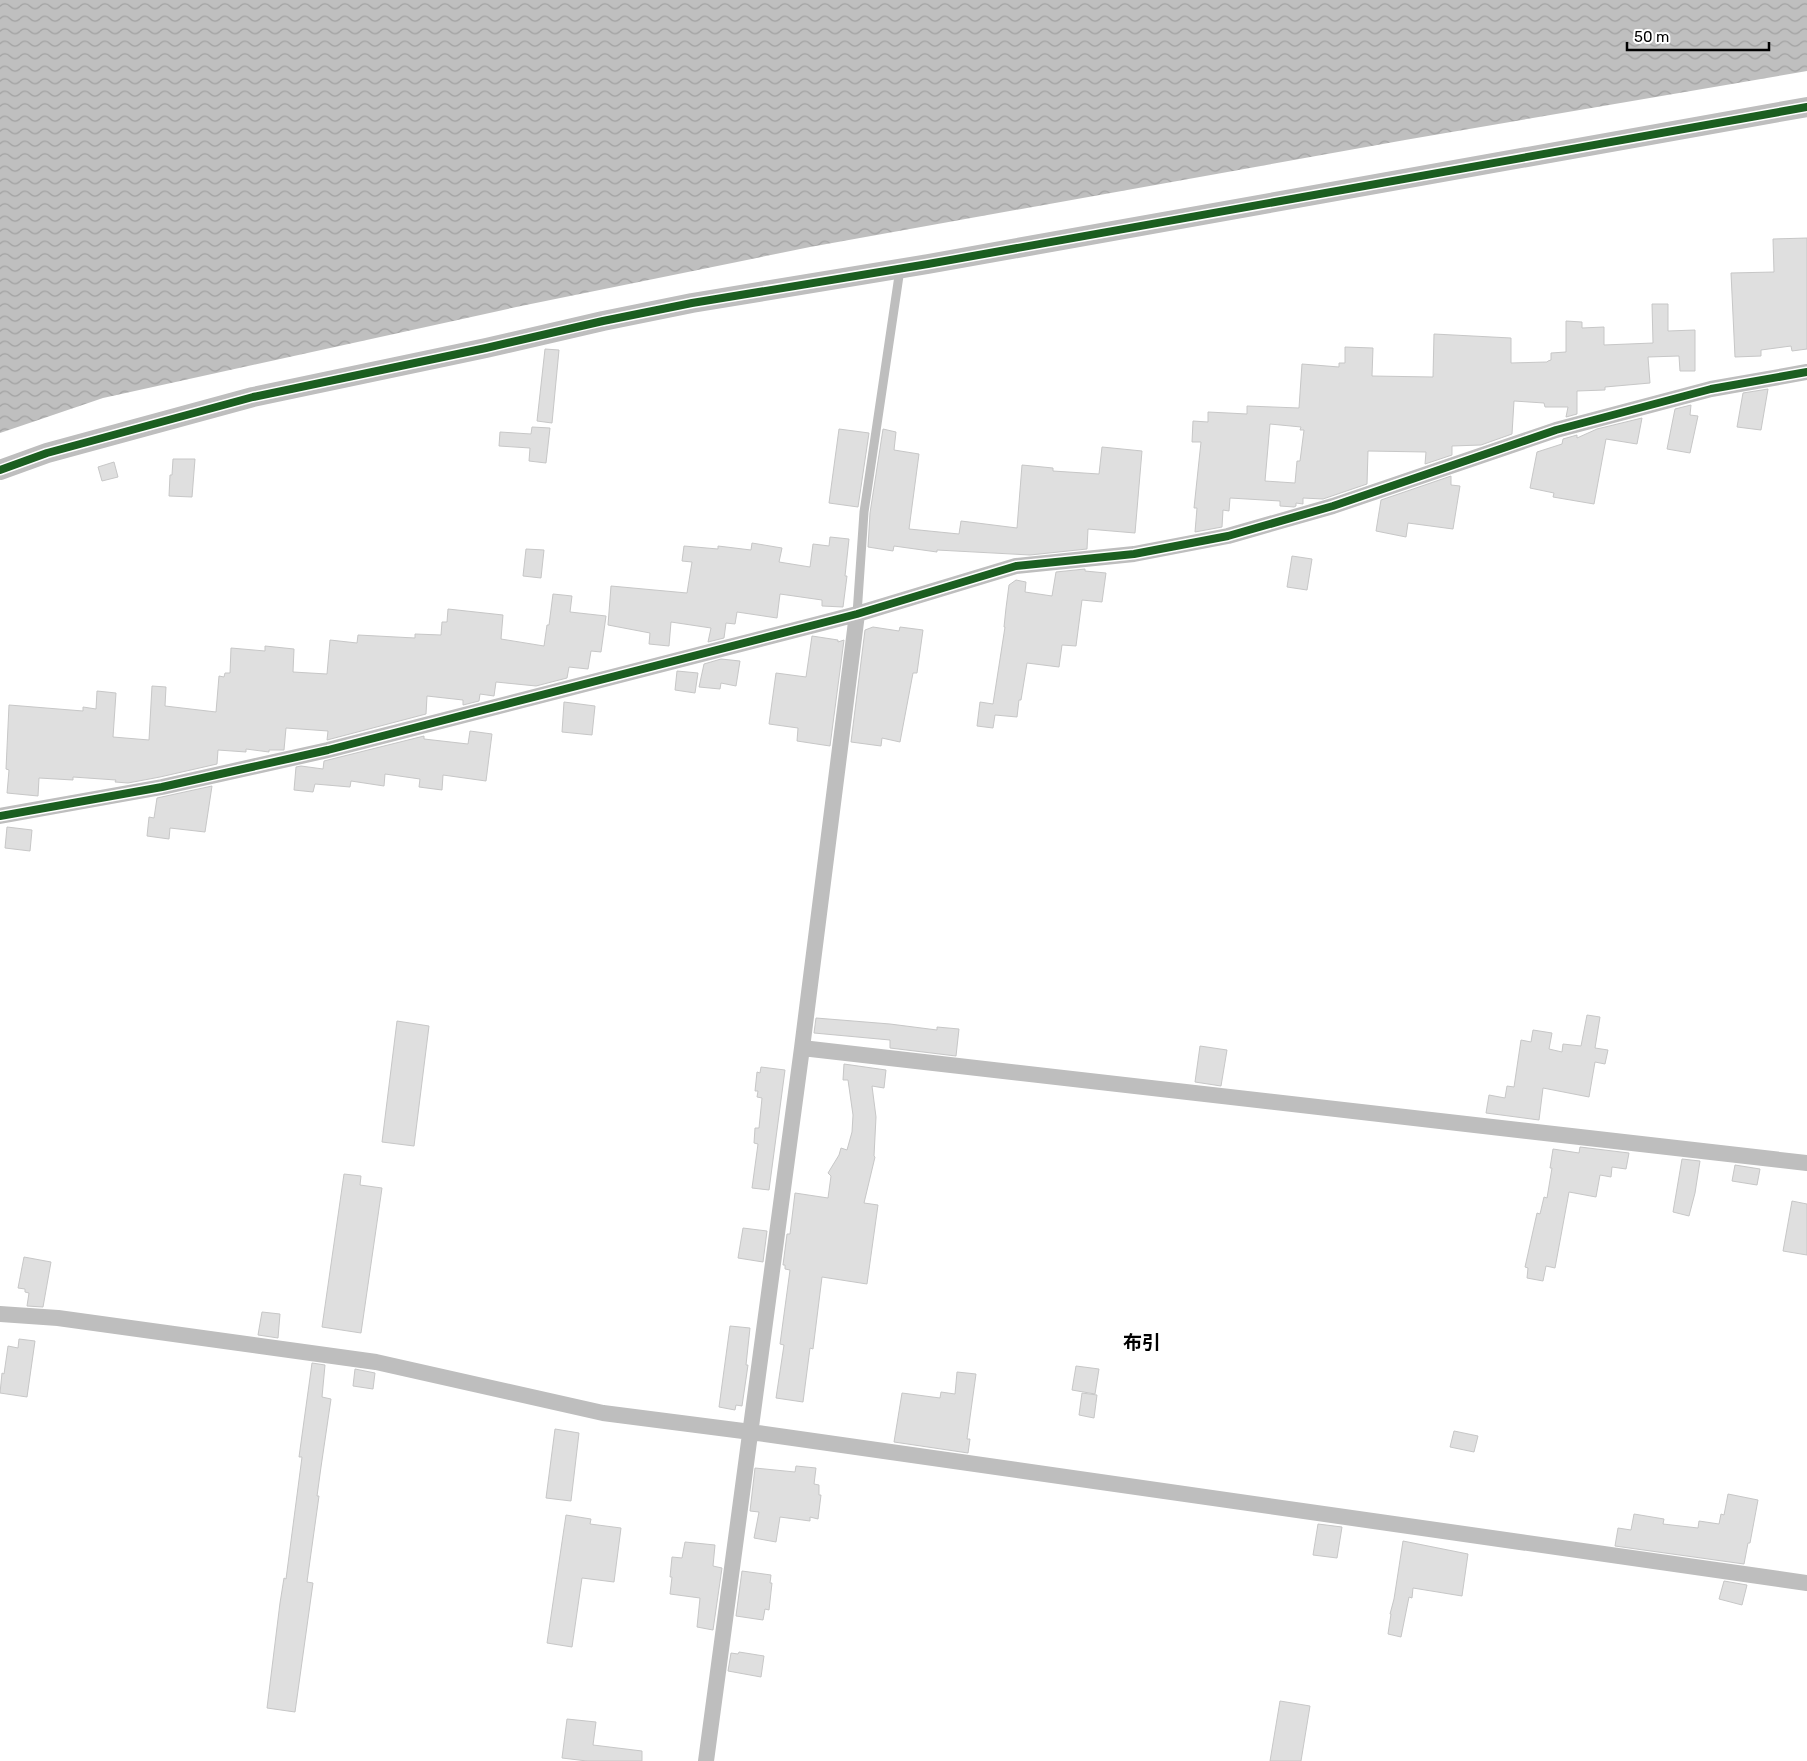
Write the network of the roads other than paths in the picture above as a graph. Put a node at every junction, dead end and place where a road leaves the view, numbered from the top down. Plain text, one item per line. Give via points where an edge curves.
1 (1807, 107) edge
2 (900, 269) junction
3 (1807, 372) edge
4 (0, 470) edge
5 (857, 614) junction
6 (0, 816) edge
7 (802, 1048) junction
8 (1807, 1162) edge
9 (0, 1314) edge
10 (751, 1432) junction
11 (1807, 1583) edge
12 (706, 1761) edge

1 - 2 street
2 - 4 street via 692,303 296,388 162,421 47,453
2 - 5 lane via 864,512
3 - 5 street via 1711,389 1556,430 1333,506 1228,536 1134,554 1016,566
5 - 6 street via 328,750 162,788
5 - 7 street
7 - 8 street
7 - 10 street
9 - 10 street via 58,1318 376,1362 604,1413
10 - 11 street
10 - 12 street

